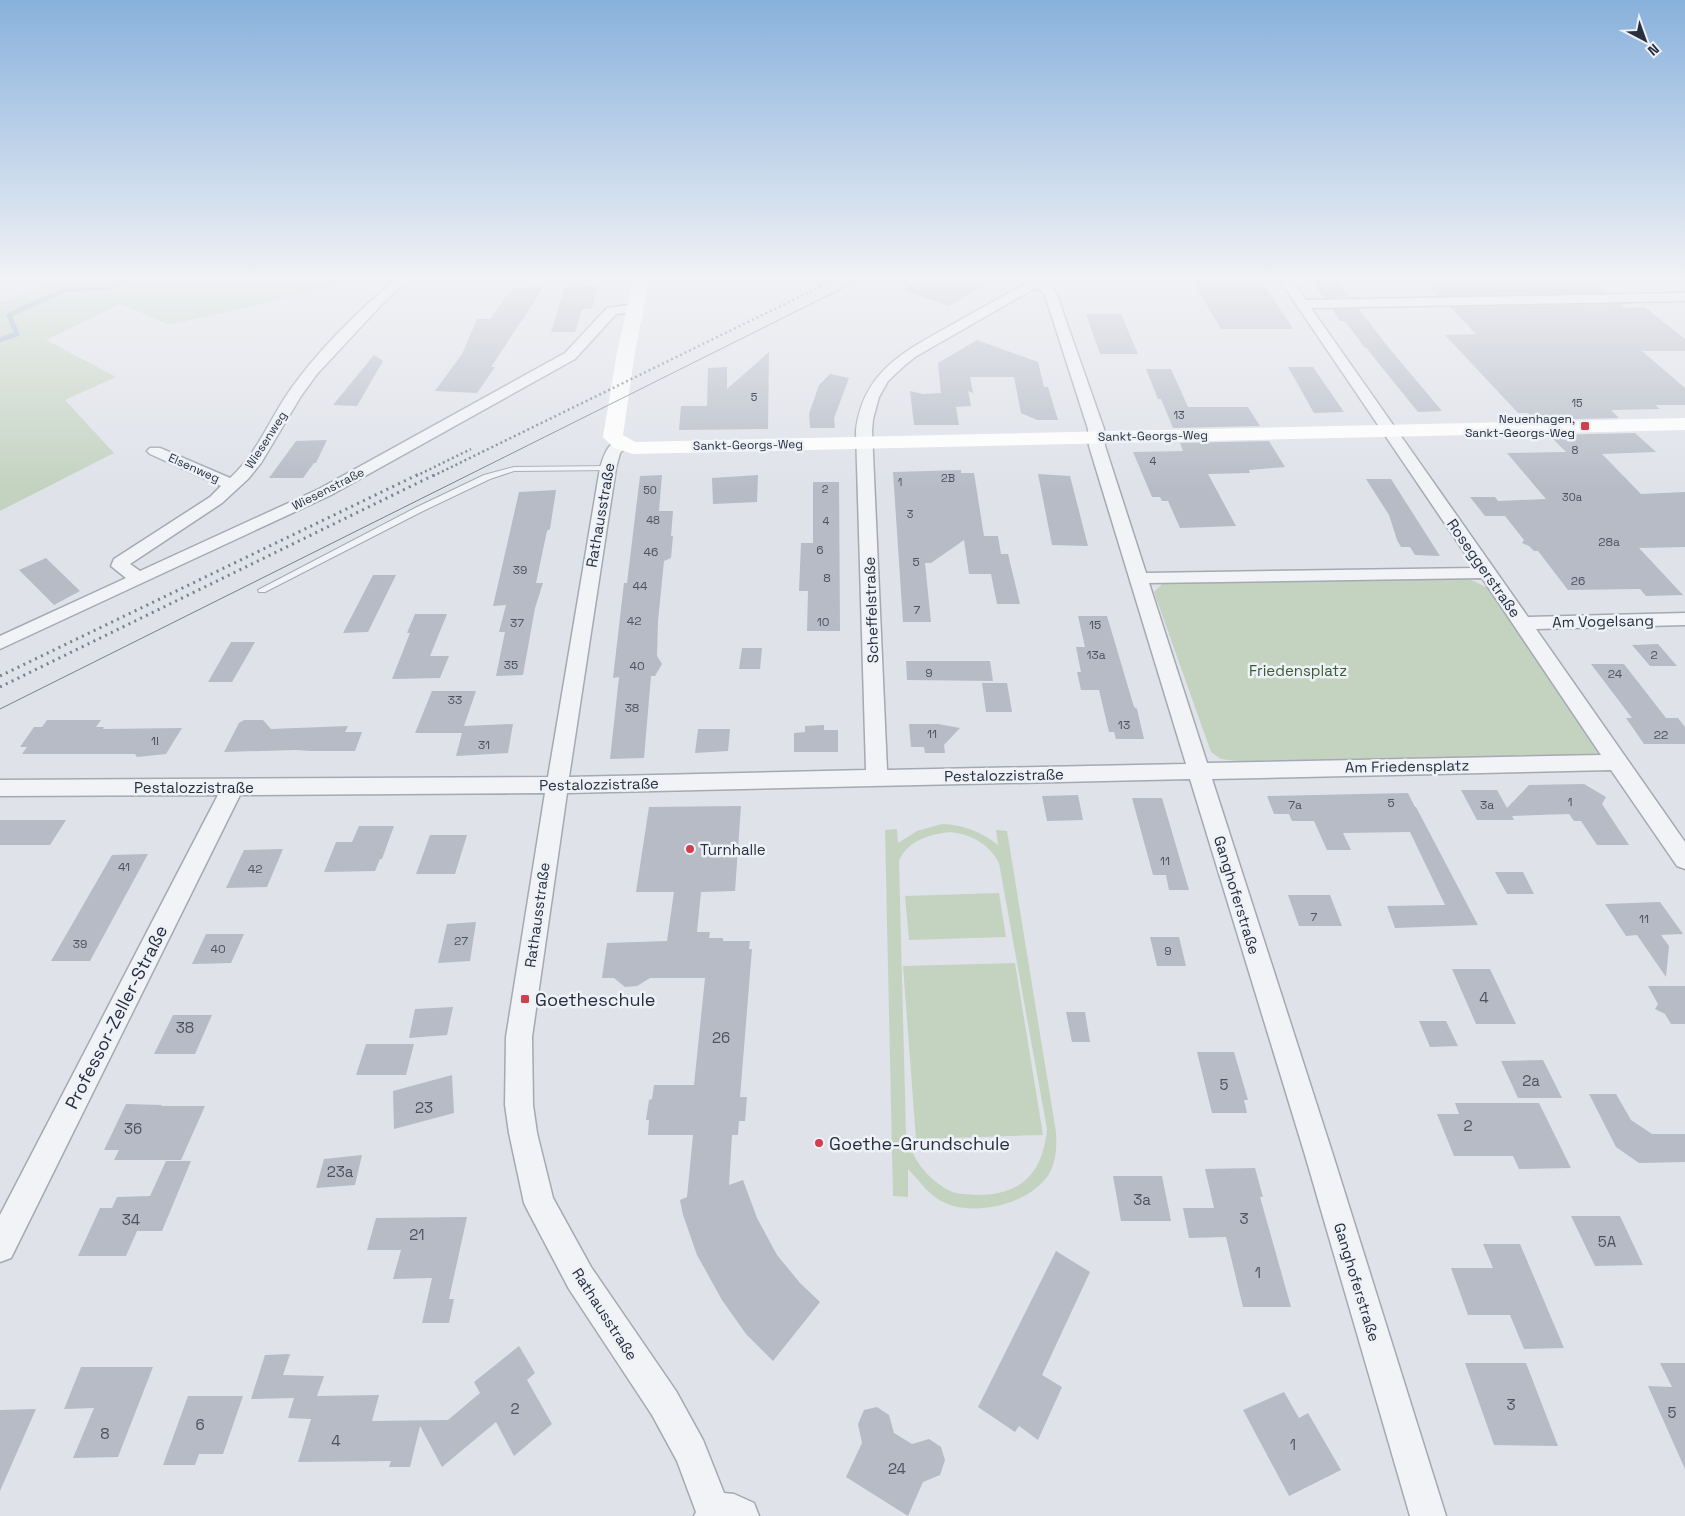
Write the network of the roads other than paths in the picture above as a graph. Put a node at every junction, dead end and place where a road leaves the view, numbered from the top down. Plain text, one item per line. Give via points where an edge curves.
1 (335, 347) edge
2 (579, 347) edge
3 (628, 347) edge
4 (923, 347) edge
5 (1068, 347) edge
6 (1331, 347) edge
7 (1685, 424) edge
8 (1389, 431) junction
9 (1095, 437) junction
10 (865, 442) junction
11 (621, 444) junction
12 (155, 452) dead end
13 (608, 468) junction
14 (232, 485) junction
15 (1486, 573) junction
16 (139, 578) junction
17 (1140, 578) junction
18 (262, 590) dead end
19 (1685, 619) edge
20 (1522, 623) junction
21 (0, 643) edge
22 (1617, 762) junction
23 (1198, 771) junction
24 (877, 778) junction
25 (556, 785) junction
26 (0, 788) edge
27 (232, 788) junction
28 (1685, 860) edge
29 (0, 1247) edge
30 (722, 1515) edge
31 (1428, 1516) edge

1 - 14 street, Wiesenweg via 294,395 253,464
2 - 16 street, Wiesenstraße via 570,356 333,488
3 - 11 street, Rathausstraße via 613,437
4 - 10 street, Scheffelstraße via 895,364 876,386 864,417
5 - 9 street, Ganghoferstraße via 1096,429
6 - 8 street, Roseggerstraße
7 - 8 street, Sankt-Georgs-Weg
8 - 9 street, Sankt-Georgs-Weg
8 - 15 street, Roseggerstraße
9 - 10 street, Sankt-Georgs-Weg
9 - 17 street, Ganghoferstraße
10 - 11 street, Sankt-Georgs-Weg via 633,448
10 - 24 street, Scheffelstraße
11 - 13 street, Rathausstraße via 613,452
12 - 14 street, Elsenweg
13 - 18 lane via 514,470 487,477
13 - 25 street, Rathausstraße
14 - 16 street, Wiesenweg via 216,500 120,563
15 - 17 street
15 - 20 street, Roseggerstraße
16 - 21 street, Wiesenstraße
17 - 23 street, Ganghoferstraße
19 - 20 street, Am Vogelsang
20 - 22 street, Roseggerstraße
22 - 23 street, Am Friedensplatz
22 - 28 street, Roseggerstraße
23 - 24 street, Pestalozzistraße
23 - 31 street, Ganghoferstraße
24 - 25 street, Pestalozzistraße
25 - 27 street, Pestalozzistraße
25 - 30 street, Rathausstraße via 519,1037 520,1105 530,1170 539,1203 560,1243 664,1403
26 - 27 street, Pestalozzistraße
27 - 29 street, Professor-Zeller-Straße

